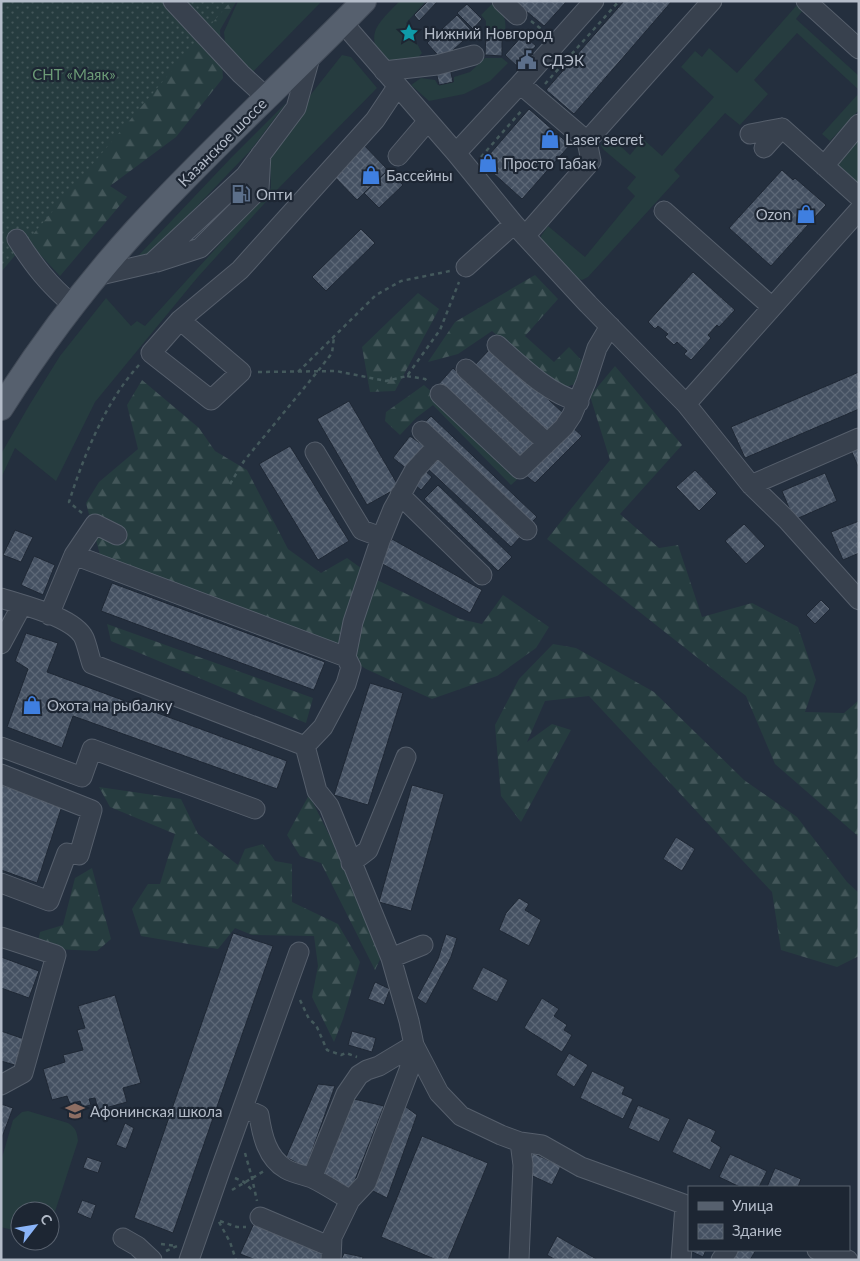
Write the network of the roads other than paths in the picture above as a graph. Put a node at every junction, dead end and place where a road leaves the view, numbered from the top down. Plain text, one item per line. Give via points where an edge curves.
1 (173, 1) edge
2 (364, 1) edge
3 (502, 1) edge
4 (594, 1) edge
5 (712, 1) edge
6 (806, 1) edge
7 (522, 16) road end
8 (343, 23) junction
9 (859, 49) edge
10 (310, 55) junction
11 (474, 55) dead end
12 (384, 71) junction
13 (520, 84) junction
14 (398, 87) junction
15 (266, 97) junction
16 (427, 122) junction
17 (859, 124) edge
18 (782, 128) junction
19 (750, 134) dead end
20 (587, 141) junction
21 (764, 148) dead end
22 (456, 153) junction
23 (398, 156) dead end
24 (824, 166) junction
25 (859, 197) edge
26 (859, 210) edge
27 (664, 211) dead end
28 (519, 230) junction
29 (17, 239) dead end
30 (466, 267) road end
31 (96, 276) junction
32 (74, 306) junction
33 (772, 307) junction
34 (180, 320) junction
35 (610, 326) junction
36 (497, 345) dead end
37 (466, 369) dead end
38 (440, 394) road end
39 (578, 402) junction
40 (686, 404) junction
41 (1, 408) edge
42 (422, 431) dead end
43 (859, 438) edge
44 (547, 443) junction
45 (437, 446) junction
46 (315, 452) dead end
47 (751, 485) junction
48 (400, 495) junction
49 (527, 530) dead end
50 (117, 535) dead end
51 (381, 537) junction
52 (74, 555) junction
53 (482, 575) dead end
54 (1, 598) edge
55 (858, 598) edge
56 (22, 605) junction
57 (49, 614) junction
58 (1, 644) edge
59 (346, 657) junction
60 (305, 746) junction
61 (1, 747) edge
62 (406, 757) dead end
63 (1, 774) edge
64 (255, 809) dead end
65 (351, 863) junction
66 (1, 883) edge
67 (1, 937) edge
68 (422, 945) dead end
69 (299, 952) dead end
70 (390, 958) junction
71 (414, 1045) junction
72 (379, 1066) junction
73 (1, 1085) edge
74 (400, 1094) junction
75 (243, 1108) junction
76 (520, 1142) junction
77 (312, 1178) junction
78 (350, 1200) junction
79 (687, 1206) edge
80 (260, 1217) road end
81 (130, 1242) road end
82 (192, 1251) edge
83 (820, 1251) edge
84 (331, 1253) edge
85 (152, 1260) edge
86 (519, 1260) edge
87 (681, 1260) edge
88 (848, 1260) edge

1 - 15 street
2 - 8 main road
3 - 7 street
4 - 13 street
5 - 20 street
6 - 9 street
8 - 10 main road, Казанское шоссе
8 - 12 street
10 - 15 main road, Казанское шоссе
10 - 31 street via 296,108 245,176 152,263
11 - 12 street via 437,65
12 - 14 street
13 - 20 street
13 - 22 street
14 - 16 street
14 - 34 street via 375,120 240,270
15 - 31 main road, Казанское шоссе via 136,230
16 - 22 street
16 - 23 street
17 - 24 street
18 - 19 street
18 - 21 street
18 - 24 street
20 - 28 street via 590,161
22 - 28 street
24 - 25 street
26 - 33 street
27 - 33 street
28 - 30 street
28 - 35 street
29 - 32 street via 53,288
31 - 32 main road, Казанское шоссе
32 - 41 main road, Казанское шоссе via 47,339
33 - 40 street
34 - 34 street via 241,372 211,400 151,352
35 - 39 street via 597,348
35 - 40 street
36 - 39 street via 541,383
37 - 44 street
38 - 44 street via 520,468
39 - 44 street via 564,427
40 - 47 street
42 - 45 street
43 - 47 street
45 - 48 street via 414,472
45 - 49 street
46 - 51 street via 362,530
47 - 55 street
48 - 51 street
48 - 53 street
50 - 52 street via 94,524
51 - 59 street via 353,622
52 - 57 street
52 - 59 street
54 - 56 street
56 - 57 street
56 - 58 street
57 - 60 street via 76,627 84,637 92,664
59 - 60 street via 351,668 346,684 323,727
60 - 65 street via 317,791 329,806
61 - 64 street via 82,777 92,749
62 - 65 street via 368,850
63 - 66 street via 92,810 79,856 67,853 49,901
65 - 70 street
67 - 73 street via 56,955 23,1073
68 - 70 street
69 - 75 street
70 - 71 street
71 - 72 street
71 - 74 street
71 - 76 street via 439,1093 461,1116
72 - 74 street via 389,1072
72 - 77 street via 360,1075 346,1094
74 - 78 street via 366,1184
75 - 77 street via 259,1115 262,1135 278,1163 296,1174
75 - 82 street
76 - 79 street via 542,1145 581,1166
76 - 86 street via 523,1165
77 - 78 street
78 - 84 street via 332,1238
79 - 87 street
80 - 84 street
81 - 85 street
83 - 88 street

